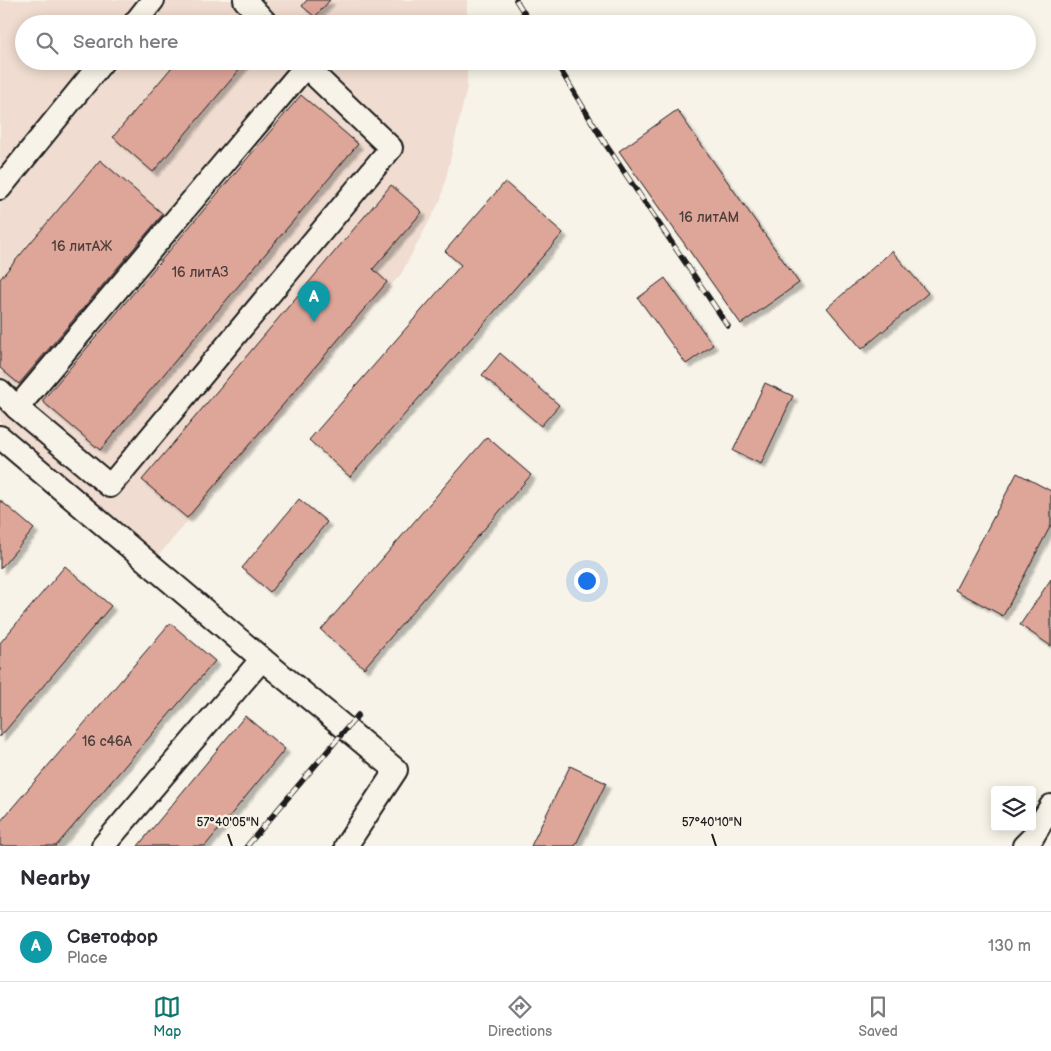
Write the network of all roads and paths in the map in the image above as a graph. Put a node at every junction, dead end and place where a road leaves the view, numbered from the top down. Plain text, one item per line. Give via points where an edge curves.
1 (153, 0) edge
2 (245, 0) edge
3 (141, 15) edge
4 (259, 15) edge
5 (96, 70) edge
6 (298, 70) edge
7 (309, 70) edge
8 (0, 188) edge
9 (0, 391) edge
10 (18, 408) junction
11 (0, 437) edge
12 (262, 659) junction
13 (1051, 806) edge
14 (103, 846) edge
15 (346, 846) edge
16 (1024, 846) edge

1 - 3 lane
2 - 4 lane
5 - 8 lane
6 - 10 lane
7 - 10 lane via 391,148 110,486
9 - 10 lane
11 - 12 lane
12 - 14 lane
12 - 15 lane via 396,770
13 - 16 lane

